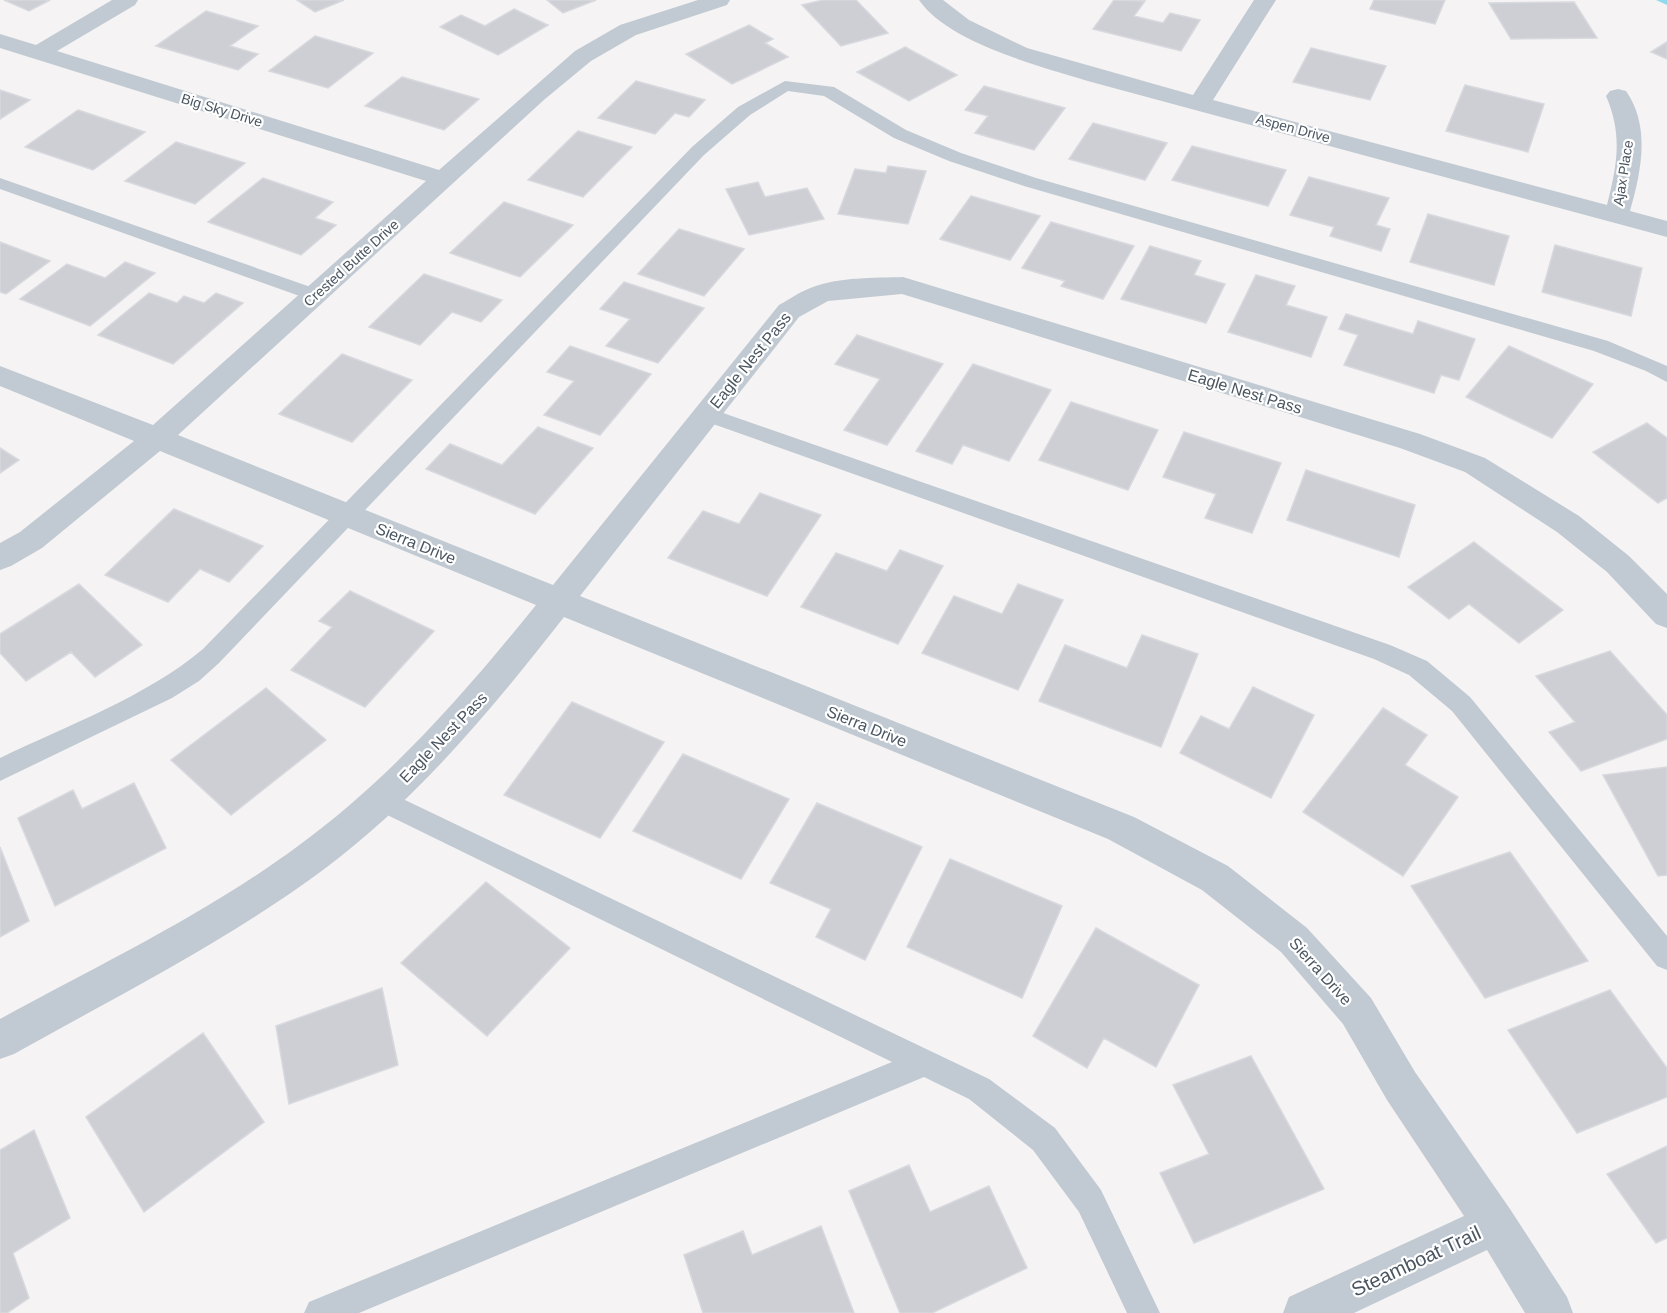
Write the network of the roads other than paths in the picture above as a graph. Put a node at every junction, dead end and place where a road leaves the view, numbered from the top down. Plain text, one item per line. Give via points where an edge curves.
1 (127, 0) edge
2 (719, 0) edge
3 (930, 0) edge
4 (1265, 0) edge
5 (0, 41) edge
6 (37, 54) junction
7 (1618, 96) dead end
8 (1200, 103) junction
9 (444, 178) junction
10 (0, 183) edge
11 (1616, 216) junction
12 (1667, 229) edge
13 (315, 295) junction
14 (0, 375) edge
15 (1667, 375) edge
16 (706, 414) junction
17 (158, 437) junction
18 (346, 514) junction
19 (0, 558) edge
20 (560, 601) junction
21 (1667, 615) edge
22 (0, 770) edge
23 (382, 800) junction
24 (1667, 957) edge
25 (0, 1040) edge
26 (924, 1063) junction
27 (1495, 1224) junction
28 (320, 1313) edge
29 (1144, 1313) edge
30 (1305, 1313) edge
31 (1551, 1313) edge

1 - 6 street
2 - 9 street, Crested Butte Drive via 628,30 583,56
3 - 8 street, Aspen Drive via 961,25 1019,53
4 - 8 street
5 - 6 street, Big Sky Drive
6 - 9 street, Big Sky Drive
7 - 11 street, Ajax Place via 1630,138
8 - 11 street, Aspen Drive
9 - 13 street, Crested Butte Drive
10 - 13 lane
11 - 12 street, Aspen Drive
13 - 17 street, Crested Butte Drive
14 - 17 street, Sierra Drive
15 - 18 lane via 1601,346 1030,182 900,134 828,91 785,86 744,111 705,144
16 - 20 street, Eagle Nest Pass
16 - 21 street, Eagle Nest Pass via 789,311 821,293 903,285 1410,441 1475,465 1568,524 1618,564
16 - 24 lane via 1371,648 1418,668 1461,704
17 - 18 street, Sierra Drive
17 - 19 street, Crested Butte Drive via 31,540
18 - 20 street, Sierra Drive
18 - 22 lane via 190,674
20 - 23 street, Eagle Nest Pass via 486,692
20 - 27 street, Sierra Drive via 1121,828 1215,878 1294,940 1357,1011 1401,1086
23 - 25 street, Eagle Nest Pass via 311,858 215,922
23 - 26 lane
26 - 28 lane
26 - 29 lane via 980,1089 1044,1139 1090,1201
27 - 30 street, Steamboat Trail
27 - 31 street, Sierra Drive

